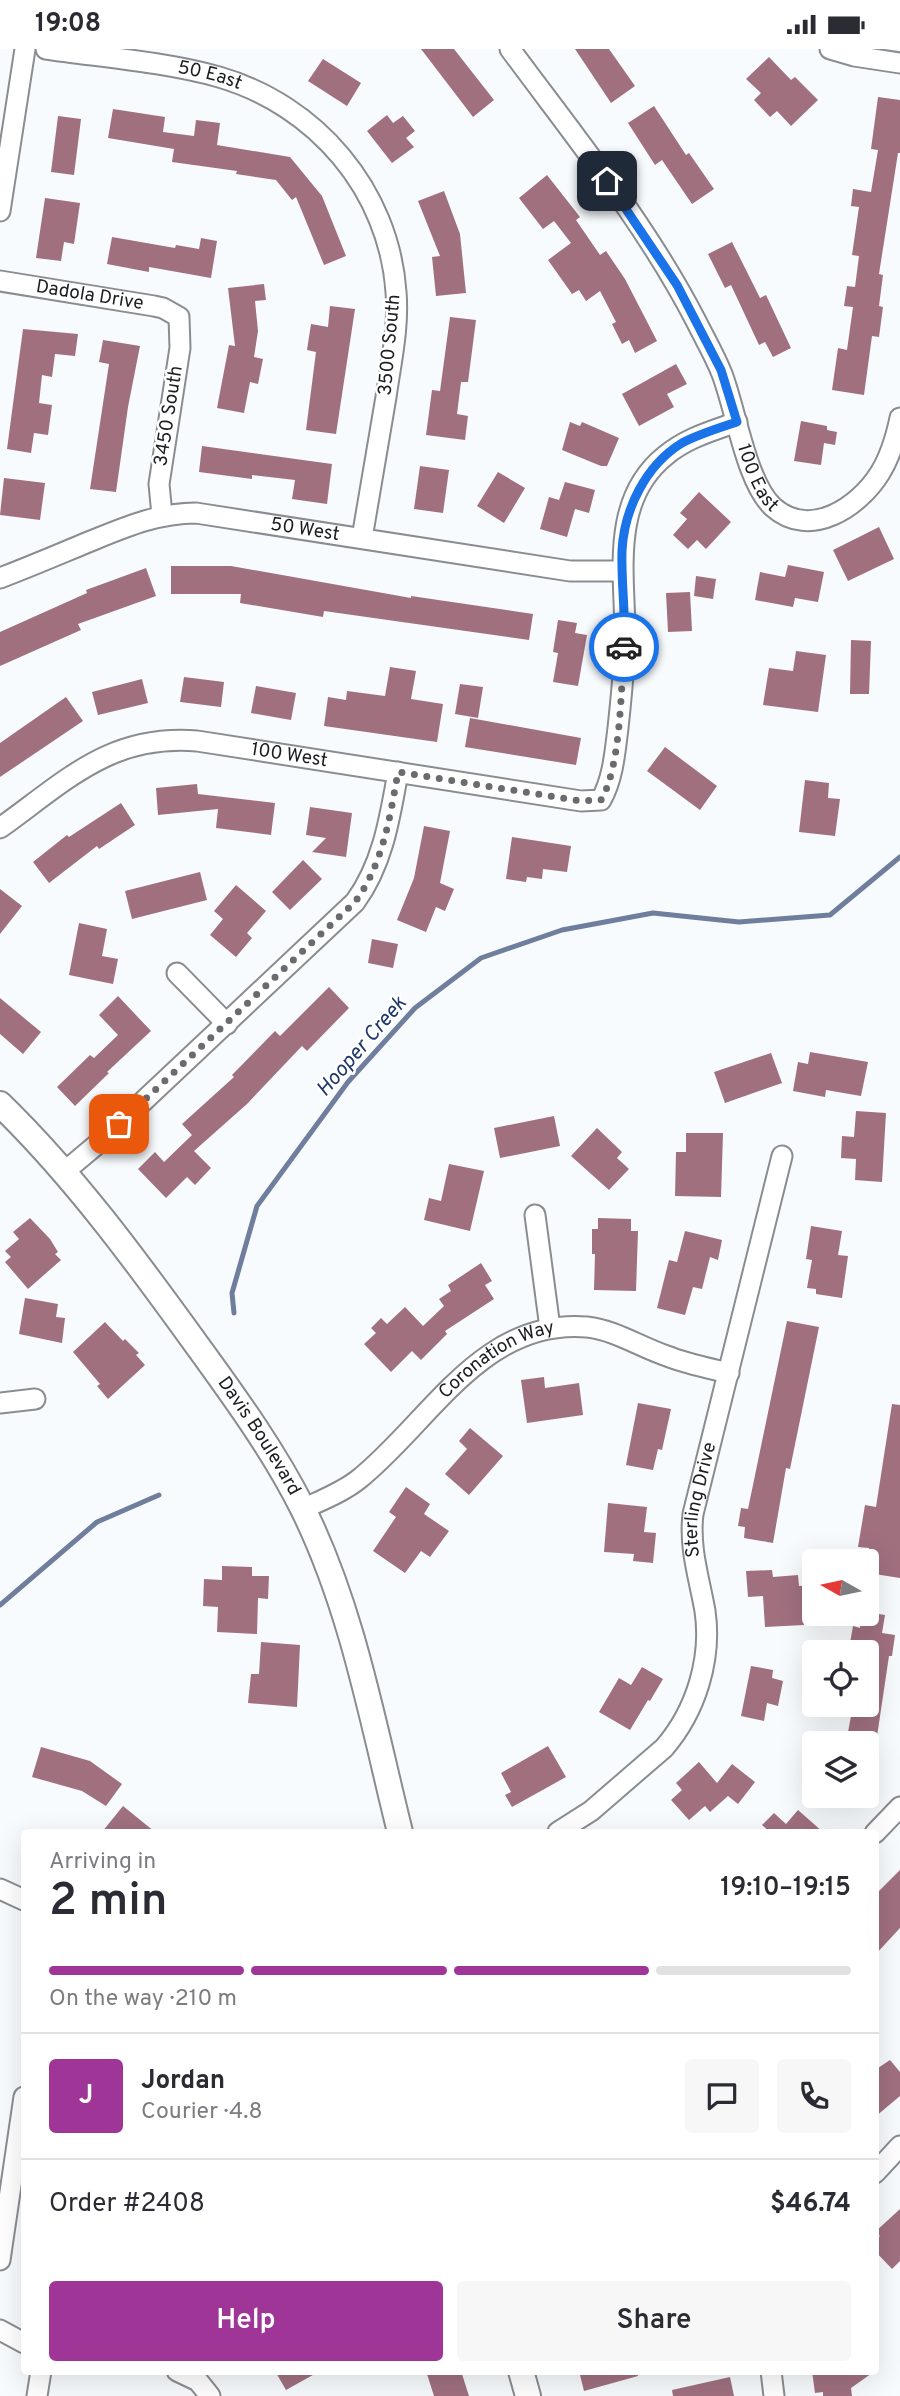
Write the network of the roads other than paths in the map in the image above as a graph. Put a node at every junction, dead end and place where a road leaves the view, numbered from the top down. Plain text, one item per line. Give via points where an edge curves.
1 (26, 49) edge
2 (46, 49) edge
3 (510, 49) edge
4 (830, 49) edge
5 (900, 63) edge
6 (347, 161) joint
7 (0, 211) edge
8 (0, 281) edge
9 (179, 317) joint
10 (900, 418) edge
11 (737, 422) junction
12 (162, 515) junction
13 (362, 538) junction
14 (622, 571) junction
15 (0, 579) edge
16 (398, 772) junction
17 (0, 828) edge
18 (177, 973) dead end
19 (227, 1024) junction
20 (0, 1104) edge
21 (782, 1156) dead end
22 (64, 1172) junction
23 (535, 1215) dead end
24 (550, 1328) junction
25 (729, 1373) junction
26 (35, 1399) dead end
27 (0, 1403) edge
28 (303, 1509) junction
29 (900, 1807) edge
30 (399, 1829) edge
31 (563, 1829) edge
32 (878, 1829) edge
33 (21, 2117) edge
34 (900, 2146) edge
35 (879, 2169) edge
36 (0, 2260) edge
37 (0, 2330) edge
38 (21, 2341) edge
39 (40, 2375) edge
40 (183, 2375) edge
41 (522, 2375) edge
42 (771, 2375) edge
43 (204, 2388) edge
44 (37, 2396) edge
45 (528, 2396) edge
46 (774, 2396) edge

1 - 7 street
2 - 6 street, 50 East via 197,72 240,84 299,115
3 - 11 street, 100 East via 677,285 721,370
4 - 5 street
6 - 13 street, 3500 South via 382,223 396,292 393,351
8 - 9 street, Dadola Drive via 154,306
9 - 12 street, 3450 South via 180,348 159,484
10 - 11 street, 100 East via 881,473 839,513 817,520 795,519 766,499
11 - 14 street via 683,443 648,474 630,512
12 - 13 street, 50 West via 196,513
12 - 15 street, 50 West
13 - 14 street, 50 West via 570,571
14 - 16 street, 100 West via 625,643 620,710 609,782 601,800 581,801
16 - 17 street, 100 West via 197,741 157,740 100,758
16 - 19 street via 380,853 364,890
18 - 19 street
19 - 22 street
20 - 22 street, Davis Boulevard
21 - 25 street, Sterling Drive
22 - 28 street, Davis Boulevard via 237,1400
23 - 24 street
24 - 25 street, Coronation Way via 604,1331 669,1357
24 - 28 street, Coronation Way via 519,1336 479,1361 359,1479
25 - 31 street, Sterling Drive via 692,1529 706,1629 705,1659 696,1694 664,1748 591,1811
26 - 27 street
28 - 30 street, Davis Boulevard via 346,1619
29 - 32 street
33 - 36 street
34 - 35 street
37 - 38 street
39 - 44 street
40 - 43 street
41 - 45 street
42 - 46 street

